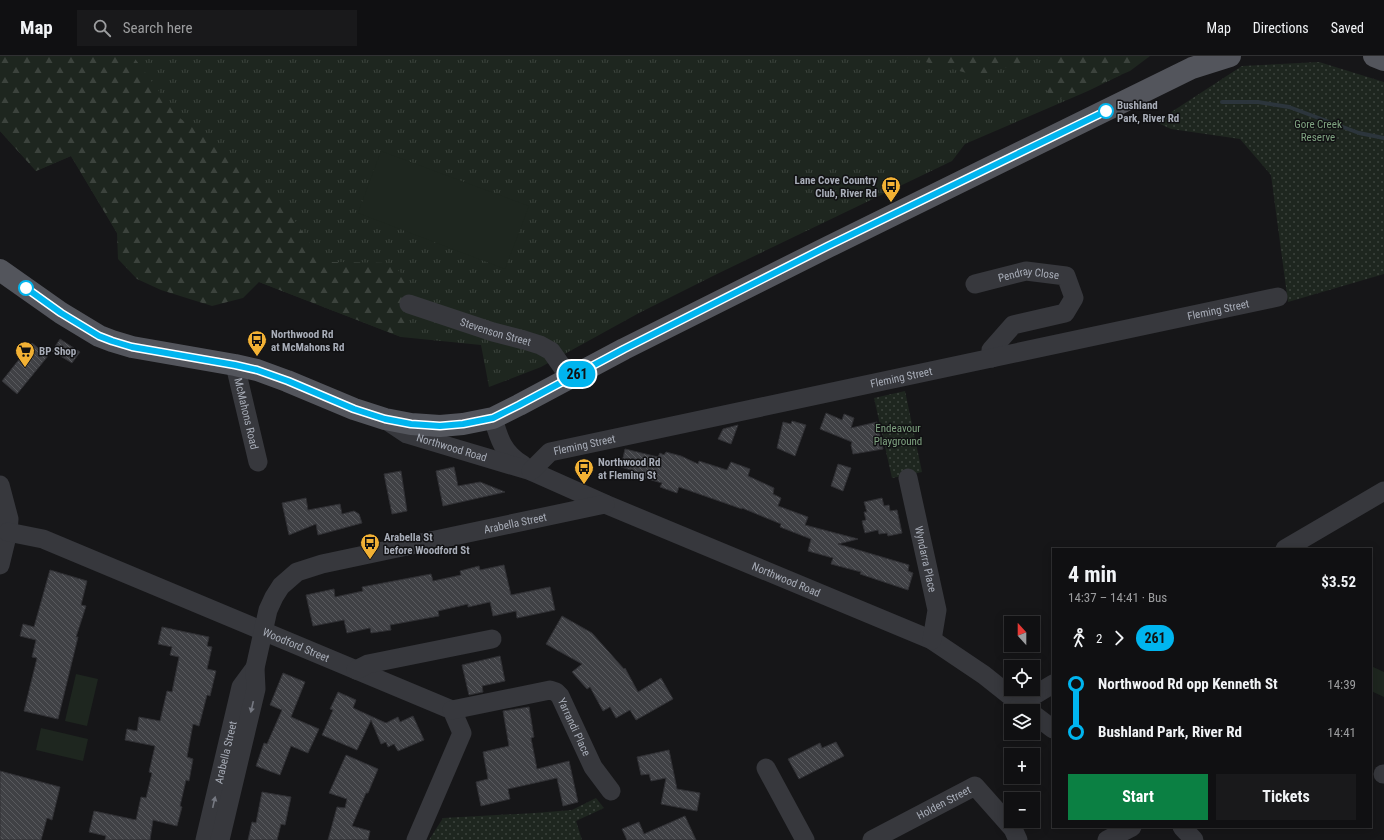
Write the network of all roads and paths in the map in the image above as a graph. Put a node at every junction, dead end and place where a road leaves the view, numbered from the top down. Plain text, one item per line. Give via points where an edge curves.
1 (1230, 56) edge
2 (1374, 56) edge
3 (1384, 60) edge
4 (0, 270) edge
5 (975, 284) dead end
6 (1278, 297) dead end
7 (409, 304) dead end
8 (992, 358) junction
9 (235, 365) junction
10 (570, 378) junction
11 (493, 418) junction
12 (385, 419) junction
13 (258, 462) dead end
14 (531, 471) junction
15 (908, 478) dead end
16 (0, 485) edge
17 (1384, 491) edge
18 (605, 504) junction
19 (8, 532) junction
20 (1287, 548) edge
21 (0, 565) edge
22 (262, 631) junction
23 (492, 639) dead end
24 (932, 640) junction
25 (255, 668) junction
26 (356, 670) junction
27 (1052, 685) edge
28 (1020, 704) edge
29 (1033, 704) edge
30 (452, 710) junction
31 (1040, 720) edge
32 (1052, 728) edge
33 (766, 768) dead end
34 (611, 791) dead end
35 (1130, 828) edge
36 (1183, 828) edge
37 (205, 840) edge
38 (220, 840) edge
39 (416, 840) edge
40 (805, 840) edge
41 (872, 840) edge
42 (1018, 840) edge
43 (1107, 840) edge
44 (1194, 840) edge

1 - 10 main road via 1192,68 828,246
2 - 3 main road
4 - 9 main road, Northwood Road via 99,336 132,347
5 - 8 street, Pendray Close via 1026,271 1066,276 1074,298 1066,314 1013,325 991,350
6 - 8 street, Fleming Street
7 - 10 street, Stevenson Street via 540,345 551,351
8 - 14 street, Fleming Street via 550,452
9 - 12 main road, Northwood Road via 288,381
9 - 13 street, McMahons Road
10 - 11 main road
11 - 12 main road via 440,426
11 - 14 street, Northwood Road via 498,438 508,454
12 - 14 street, Northwood Road via 407,434
14 - 18 street, Northwood Road
15 - 24 street, Wyndarra Place via 937,610
16 - 19 street via 9,519
17 - 20 street
18 - 22 street, Arabella Street via 306,568 290,577 278,591 268,610
18 - 24 street, Northwood Road
19 - 21 street
19 - 22 street, Woodford Street via 43,539
22 - 25 street, Arabella Street
22 - 26 street, Woodford Street
23 - 26 street via 368,664
24 - 28 street, Northwood Road via 984,675
37 -> 25 street, Arabella Street via 241,687
25 -> 38 street, Arabella Street via 256,689
26 - 30 street, Woodford Street
27 - 29 street
30 - 34 street, Yarrandi Place via 550,690 556,692 593,766
30 - 39 street via 462,733
31 - 32 street, Northwood Road
33 - 40 street
35 - 43 street
36 - 44 street
41 - 42 street, Holden Street via 975,786 1012,829

